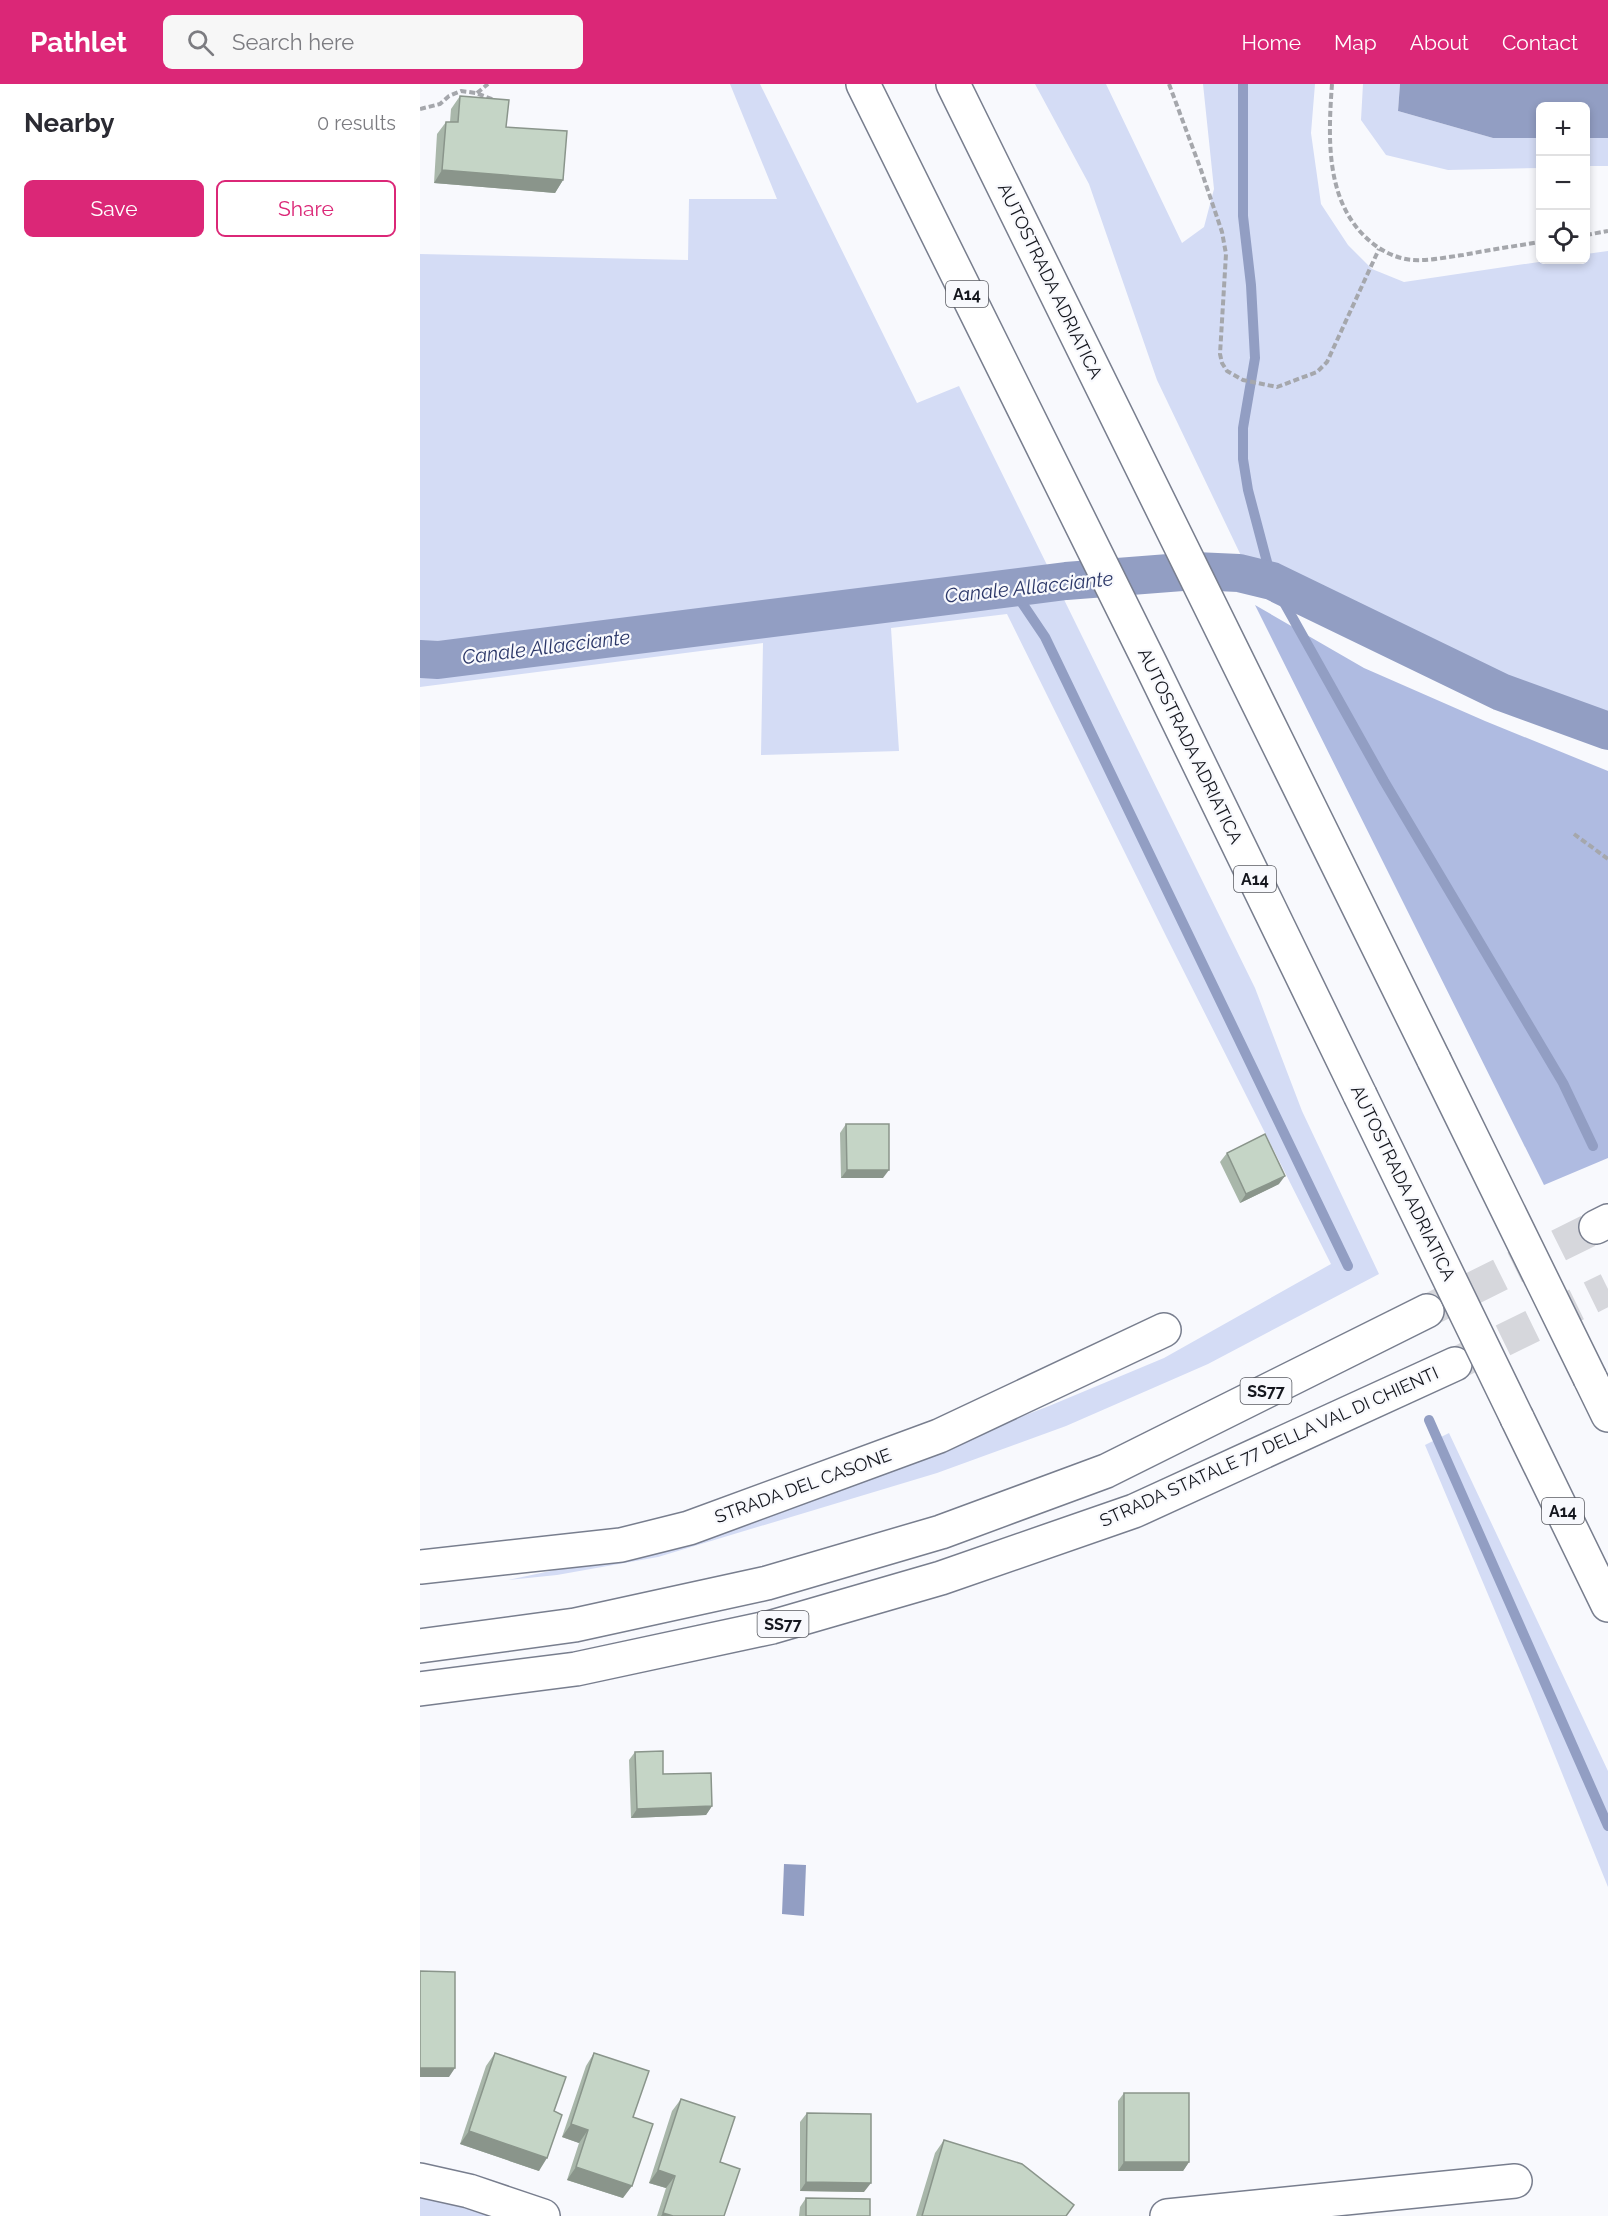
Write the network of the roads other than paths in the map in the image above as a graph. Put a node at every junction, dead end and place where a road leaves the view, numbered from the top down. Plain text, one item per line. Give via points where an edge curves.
1 (863, 84) edge
2 (953, 84) edge
3 (1427, 1311) tunnel mouth
4 (1164, 1330) dead end
5 (1455, 1364) tunnel mouth
6 (1608, 1415) edge
7 (420, 1567) edge
8 (1608, 1605) edge
9 (420, 1646) edge
10 (420, 1689) edge
11 (420, 2180) edge
12 (1515, 2181) dead end
13 (543, 2216) edge
14 (1167, 2216) edge

1 - 8 main road, AUTOSTRADA ADRIATICA / A14, bridge via 1150,663
2 - 6 main road, AUTOSTRADA ADRIATICA, bridge
3 - 9 main road, SS77 via 1106,1471 942,1532 767,1583 586,1623
4 - 7 main road, STRADA DEL CASONE via 939,1436 689,1528 621,1545
5 - 10 main road, STRADA STATALE 77 DELLA VAL DI CHIENTI / SS77 via 1134,1512 941,1578 772,1627 576,1669
11 - 13 main road via 469,2191
12 - 14 main road

